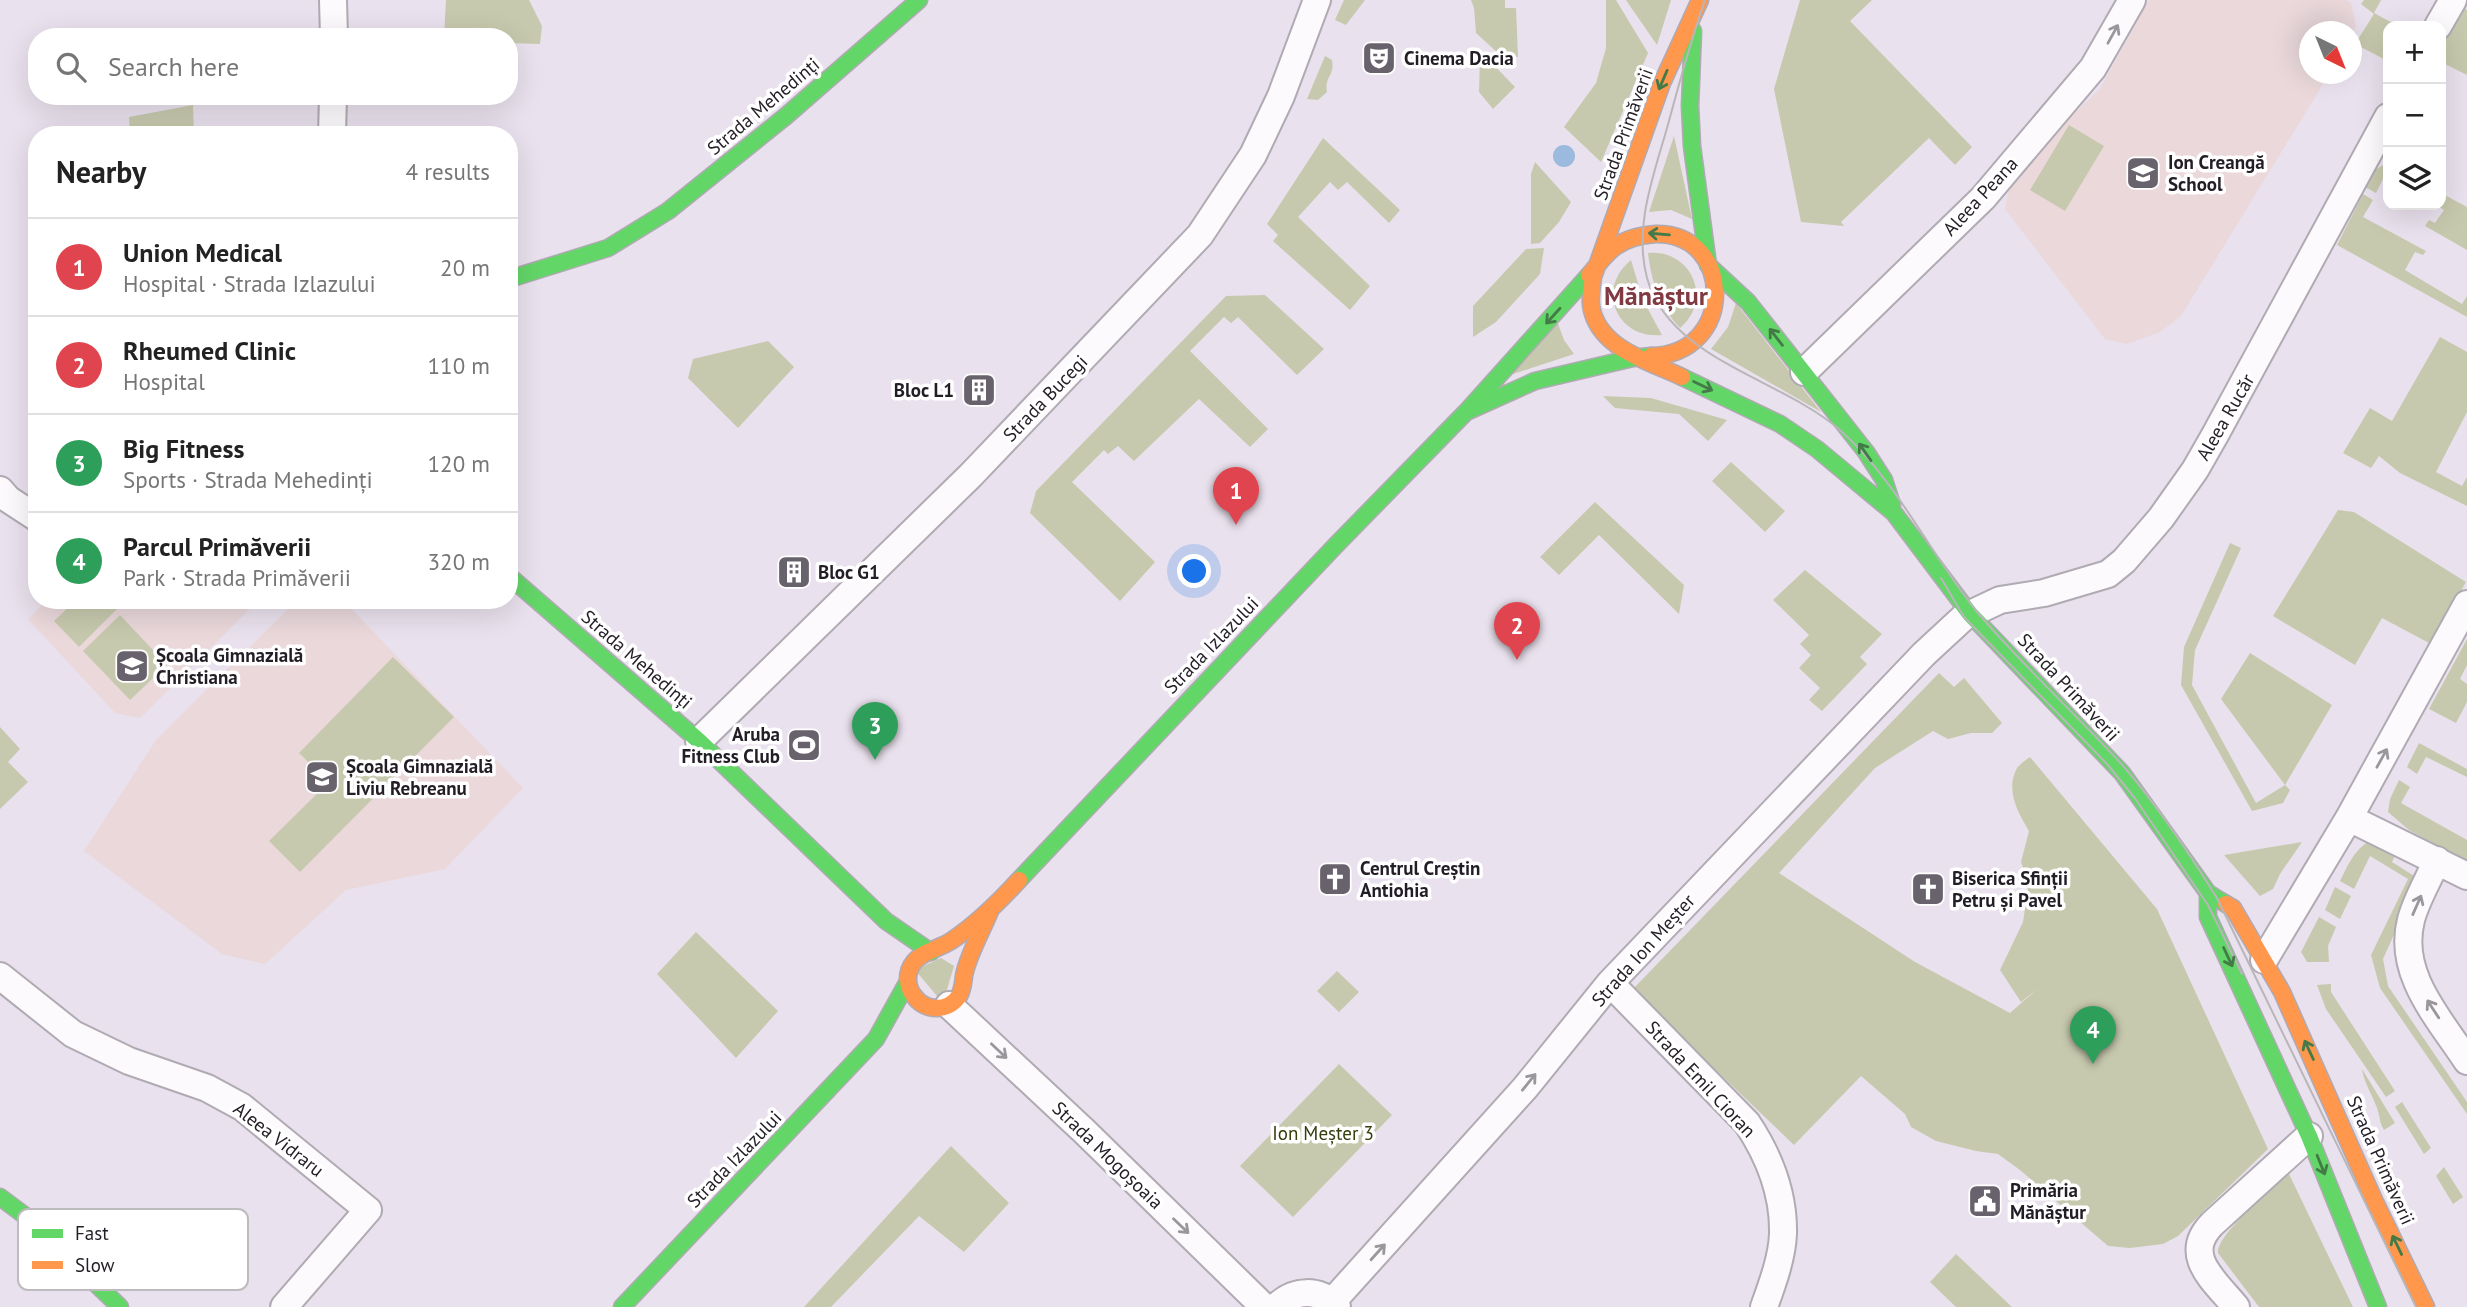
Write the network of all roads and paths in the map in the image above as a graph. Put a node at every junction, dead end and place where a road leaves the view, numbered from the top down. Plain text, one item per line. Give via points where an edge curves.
1 (333, 0) edge
2 (919, 0) edge
3 (1317, 0) edge
4 (1700, 0) edge
5 (2132, 0) edge
6 (2453, 0) edge
7 (1693, 19) junction
8 (2441, 21) edge
9 (334, 28) edge
10 (333, 105) edge
11 (332, 126) edge
12 (2383, 126) edge
13 (1598, 265) junction
14 (1708, 265) junction
15 (518, 276) edge
16 (1641, 357) junction
17 (1804, 372) junction
18 (1466, 412) junction
19 (0, 490) edge
20 (28, 511) edge
21 (1894, 513) junction
22 (518, 584) edge
23 (2467, 604) edge
24 (1970, 614) junction
25 (699, 741) junction
26 (2349, 818) junction
27 (2437, 860) junction
28 (2467, 876) edge
29 (2208, 893) junction
30 (990, 911) junction
31 (886, 921) junction
32 (933, 951) junction
33 (2264, 960) junction
34 (964, 975) junction
35 (0, 976) edge
36 (908, 979) junction
37 (1610, 983) junction
38 (940, 1006) junction
39 (876, 1039) junction
40 (2467, 1061) edge
41 (2309, 1136) junction
42 (0, 1197) edge
43 (18, 1211) edge
44 (102, 1290) edge
45 (1335, 1305) edge
46 (120, 1307) edge
47 (284, 1307) edge
48 (622, 1307) edge
49 (1264, 1307) edge
50 (1276, 1307) edge
51 (1764, 1307) edge
52 (2236, 1307) edge
53 (2378, 1307) edge
54 (2426, 1307) edge

1 - 9 street
2 - 15 main road, Strada Mehedinți via 668,211 608,248
3 - 25 street, Strada Bucegi via 1253,155 1200,235 971,475
4 - 7 main road, Strada Primăverii
17 -> 5 street, Aleea Peana via 1983,198 2093,68
6 - 8 street
7 -> 13 main road, Strada Primăverii via 1662,83
7 - 14 main road, Strada Primăverii via 1692,146
10 - 11 street
12 - 24 street, Aleea Rucăr via 2249,376 2159,520 2108,574 2000,600
14 -> 13 main road, Strada Primăverii via 1685,241 1653,233 1622,241
13 - 16 main road, Strada Primăverii via 1591,303 1600,328 1617,346
13 -> 18 main road, Strada Izlazului
14 - 16 main road, Strada Primăverii via 1716,301 1702,334 1676,354
17 -> 14 main road, Strada Primăverii via 1748,302
16 - 18 main road, Strada Izlazului via 1523,385
16 -> 21 main road, Strada Primăverii via 1780,424
21 -> 17 main road, Strada Primăverii via 1884,480 1867,452
18 - 30 main road, Strada Izlazului
19 - 20 street
21 - 24 main road, Strada Primăverii
22 - 25 main road, Strada Mehedinți
26 -> 23 street
24 - 29 main road, Strada Primăverii via 2122,773
24 - 37 street, Strada Ion Meșter via 1923,654
25 - 31 main road, Strada Mehedinți
26 - 27 street
26 - 33 street
27 - 28 street
40 -> 27 street via 2416,983 2407,952 2411,919
29 - 33 main road, Strada Primăverii via 2232,908
29 -> 41 main road, Strada Primăverii via 2208,917
30 - 32 main road, Strada Izlazului
30 - 34 main road, Strada Izlazului
31 - 32 main road, Strada Mehedinți
31 - 36 main road, Strada Mehedinți
32 - 34 main road via 957,961
32 - 36 main road, Strada Izlazului via 916,959
54 -> 33 main road, Strada Primăverii
34 - 38 main road, Strada Izlazului via 960,996
35 - 47 street, Aleea Vidraru via 73,1034 130,1061 207,1088 242,1107 368,1210
36 - 38 main road via 915,999
36 - 39 main road, Strada Izlazului
45 -> 37 street, Strada Ion Meșter via 1525,1088
37 - 51 street, Strada Emil Cioran via 1747,1123 1761,1143 1779,1195 1783,1236
38 - 39 main road, Strada Izlazului
38 -> 49 street, Strada Mogoșoaia via 1085,1132
39 - 48 main road, Strada Izlazului
41 - 52 street via 2201,1239 2201,1262
41 -> 53 main road, Strada Primăverii
42 - 43 main road
44 - 46 main road
45 - 50 street via 1319,1294 1301,1293

